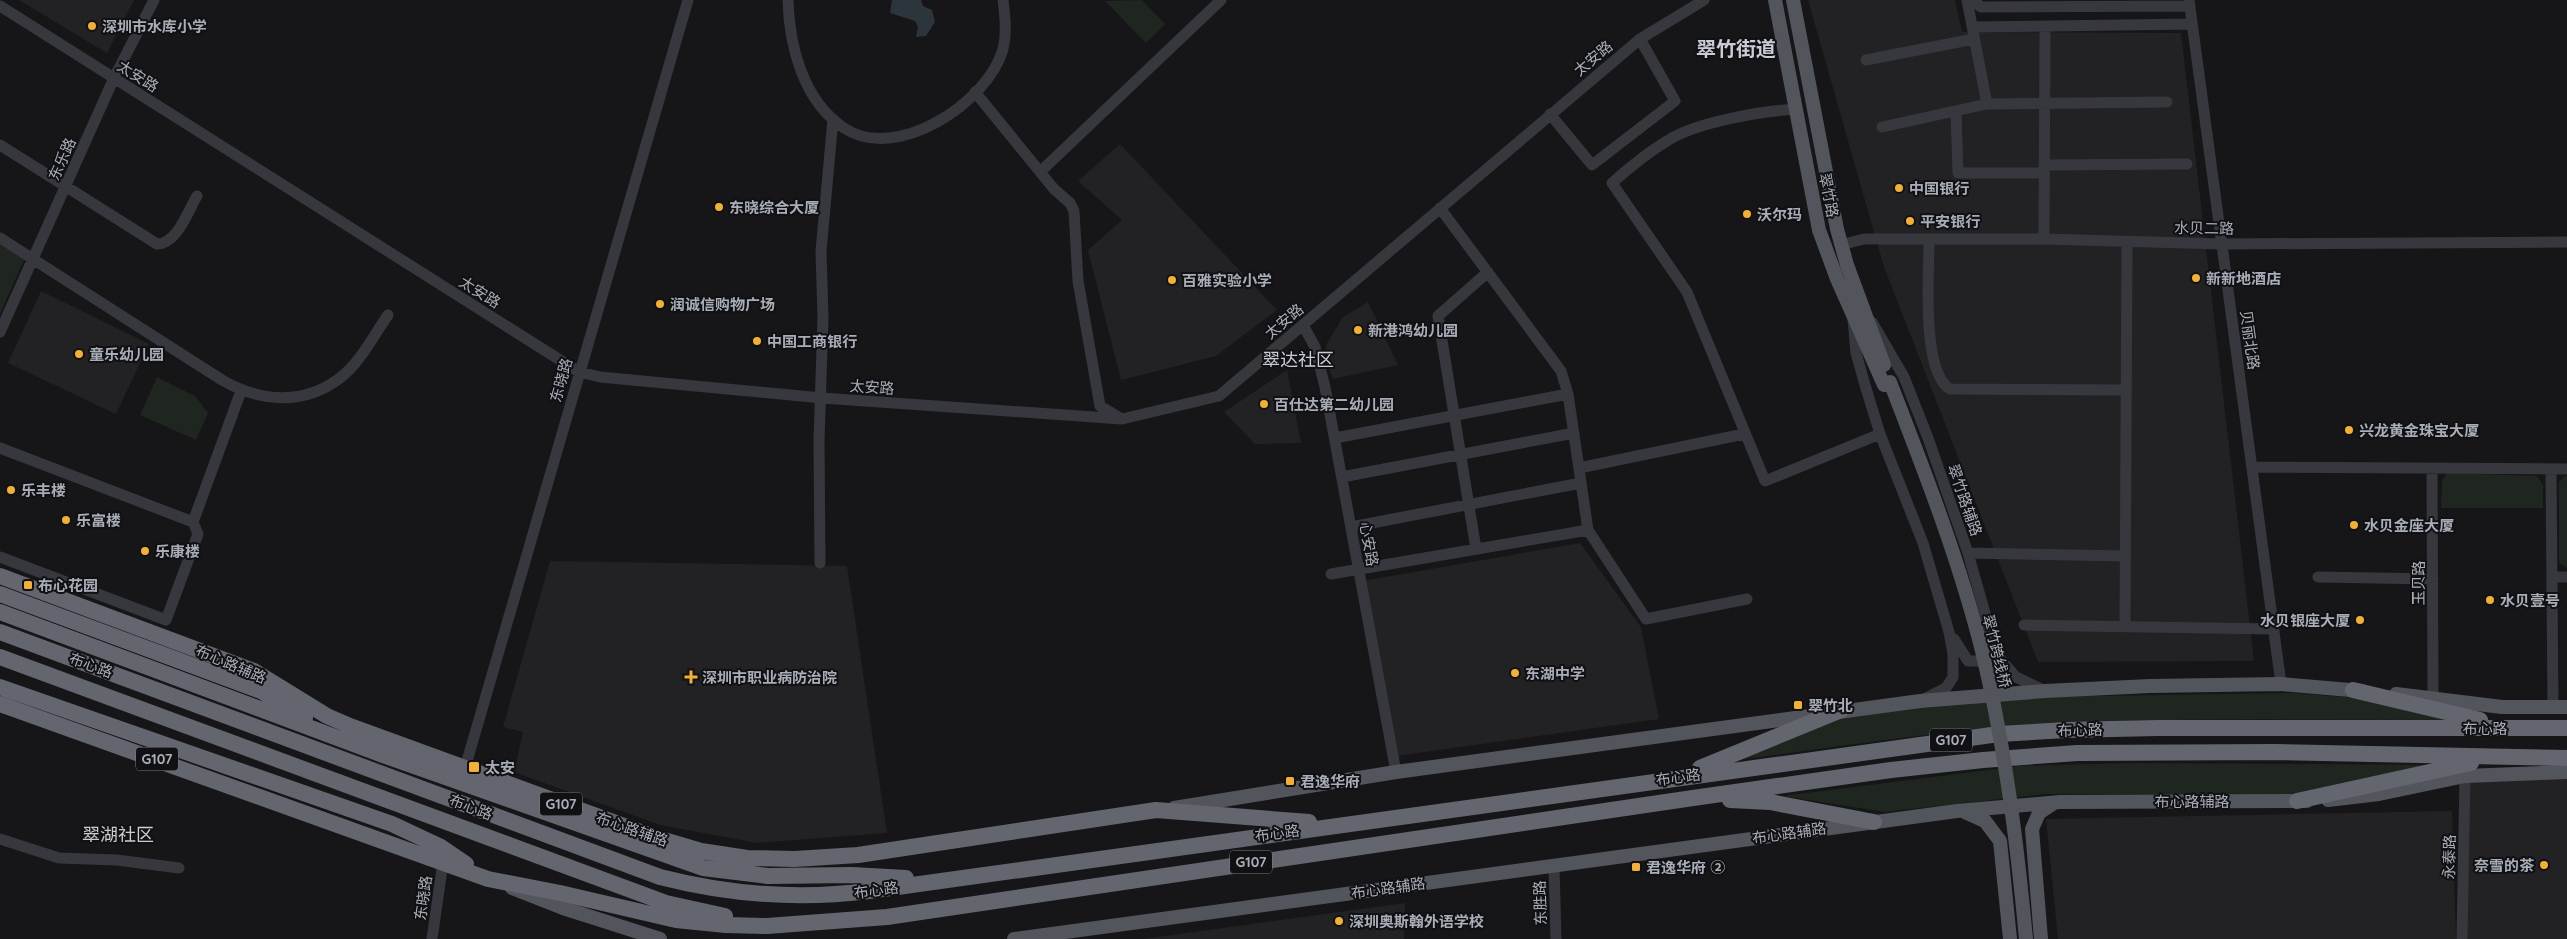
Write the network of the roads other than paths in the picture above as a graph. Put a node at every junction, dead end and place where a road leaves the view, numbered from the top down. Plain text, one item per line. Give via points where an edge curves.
1 (154, 0) edge
2 (688, 0) edge
3 (788, 0) edge
4 (1003, 0) edge
5 (1221, 0) edge
6 (1704, 0) edge
7 (1775, 0) edge
8 (1793, 0) edge
9 (1967, 0) edge
10 (1973, 0) edge
11 (2189, 3) edge
12 (0, 6) edge
13 (2192, 24) junction
14 (1972, 27) junction
15 (2045, 27) junction
16 (1640, 39) junction
17 (1974, 39) junction
18 (1866, 60) dead end
19 (114, 78) junction
20 (975, 92) junction
21 (2167, 102) dead end
22 (2043, 103) junction
23 (1987, 104) junction
24 (1797, 109) junction
25 (1956, 111) junction
26 (1550, 114) junction
27 (833, 119) junction
28 (1882, 127) dead end
29 (0, 145) edge
30 (2187, 164) dead end
31 (2044, 169) junction
32 (1040, 172) junction
33 (66, 187) junction
34 (197, 196) dead end
35 (1440, 208) junction
36 (0, 238) edge
37 (1929, 239) junction
38 (2044, 240) junction
39 (2127, 242) junction
40 (2567, 242) edge
41 (1841, 244) junction
42 (2222, 244) junction
43 (34, 260) junction
44 (1488, 272) junction
45 (1858, 309) junction
46 (388, 315) dead end
47 (1303, 325) junction
48 (0, 332) edge
49 (579, 372) junction
50 (1887, 384) junction
51 (2126, 390) junction
52 (241, 391) junction
53 (1568, 394) junction
54 (822, 398) junction
55 (1454, 416) junction
56 (1122, 419) junction
57 (1574, 433) junction
58 (1744, 434) junction
59 (1880, 434) junction
60 (1335, 438) junction
61 (0, 448) edge
62 (1461, 454) junction
63 (1579, 468) junction
64 (2252, 468) junction
65 (2432, 468) junction
66 (2551, 469) junction
67 (2567, 469) edge
68 (1342, 477) junction
69 (1581, 483) junction
70 (1469, 504) junction
71 (193, 522) junction
72 (1351, 527) junction
73 (1588, 530) junction
74 (1476, 549) junction
75 (1968, 553) junction
76 (2126, 556) junction
77 (0, 558) edge
78 (820, 563) dead end
79 (1359, 569) junction
80 (1331, 574) dead end
81 (0, 576) edge
82 (2318, 577) dead end
83 (2553, 577) junction
84 (2567, 577) edge
85 (2433, 579) junction
86 (0, 594) edge
87 (1747, 599) dead end
88 (0, 612) edge
89 (2024, 625) dead end
90 (2125, 626) junction
91 (2274, 629) junction
92 (0, 632) edge
93 (1949, 632) junction
94 (1992, 638) junction
95 (0, 657) edge
96 (2281, 684) junction
97 (0, 687) edge
98 (2353, 690) junction
99 (2045, 691) junction
100 (2433, 698) junction
101 (1920, 700) junction
102 (0, 704) edge
103 (2560, 707) edge
104 (1841, 710) junction
105 (2567, 727) edge
106 (353, 744) junction
107 (2506, 758) junction
108 (2567, 758) edge
109 (465, 768) junction
110 (1396, 772) junction
111 (2567, 772) edge
112 (2465, 776) junction
113 (1677, 777) junction
114 (1693, 798) junction
115 (2297, 801) junction
116 (2060, 802) junction
117 (1156, 810) junction
118 (1957, 811) junction
119 (1874, 822) junction
120 (1341, 824) junction
121 (2032, 836) junction
122 (0, 839) edge
123 (2001, 846) junction
124 (443, 862) junction
125 (1554, 866) junction
126 (179, 868) dead end
127 (488, 879) junction
128 (948, 879) junction
129 (809, 922) junction
130 (1078, 935) edge
131 (432, 939) edge
132 (660, 939) edge
133 (1014, 939) edge
134 (1556, 939) edge
135 (2010, 939) edge
136 (2018, 939) edge
137 (2026, 939) edge
138 (2041, 939) edge
139 (2462, 939) edge

1 - 19 street, 东乐路
2 - 49 street, 东晓路
3 - 27 street via 788,27 794,52 808,86
4 - 20 street via 1006,19 1003,49 988,79
5 - 32 street
6 - 16 street, 太安路
7 - 24 main road, 翠竹路
8 - 41 main road, 翠竹路
9 - 14 street
10 - 11 street via 1980,7
11 - 13 street, 贝丽北路
12 - 19 street, 太安路
13 - 15 street
13 - 42 street, 贝丽北路
14 - 15 street
14 - 17 street
15 - 22 street
16 - 26 street, 太安路
16 - 26 street via 1675,101 1592,165
17 - 18 street
17 - 23 street
19 - 33 street, 东乐路
19 - 49 street, 太安路
20 - 27 street via 936,123 898,136 863,136 844,129
20 - 32 street
21 - 22 street
22 - 23 street
22 - 31 street
23 - 25 street
24 - 45 main road, 翠竹路 via 1819,230 1827,255
24 - 58 street via 1736,118 1693,129 1668,140 1612,183 1687,292
25 - 28 street
25 - 31 street via 1958,173
26 - 35 street, 太安路
27 - 54 street via 821,252
29 - 33 street
30 - 31 street
31 - 38 street
32 - 56 street via 1070,203 1074,212 1078,281 1100,406
33 - 34 street via 157,244 172,238
33 - 43 street, 东乐路
35 - 44 street
35 - 47 street, 太安路
36 - 43 street
37 - 38 street, 水贝二路
37 - 41 street, 水贝二路 via 1856,240
37 - 51 street via 1930,341 1934,364 1944,385 1950,389
38 - 39 street, 水贝二路
39 - 42 street, 水贝二路
39 - 51 street
40 - 42 street, 水贝二路
41 - 45 main road, 翠竹路
42 - 64 street, 贝丽北路
43 - 48 street, 东乐路
43 - 52 street
44 - 53 street via 1555,361
44 - 55 street via 1438,316
45 - 50 main road, 翠竹路
45 - 59 street via 1856,353
45 - 75 street, 翠竹路辅路 via 1904,377
46 - 52 street via 341,378 314,394 284,399
47 - 56 street, 太安路 via 1219,396
47 - 60 street, 心安路 via 1318,356
49 - 54 street, 太安路 via 600,377
49 - 109 street, 东晓路
50 - 136 main road, 翠竹跨线桥 via 1932,509 1966,623 2000,775
50 - 137 main road, 翠竹跨线桥, bridge via 1947,534 1982,651 2008,778
51 - 76 street
52 - 71 street
53 - 55 street
53 - 57 street
54 - 56 street, 太安路
54 - 78 street
55 - 60 street
55 - 62 street
57 - 62 street
57 - 63 street
58 - 59 street via 1765,481
58 - 63 street
59 - 93 street via 1923,543
60 - 68 street, 心安路
61 - 71 street
62 - 68 street
62 - 70 street
63 - 69 street
64 - 65 street
64 - 91 street, 贝丽北路
65 - 66 street
65 - 85 street, 玉贝路
66 - 67 street
66 - 83 street
68 - 72 street, 心安路
69 - 70 street
69 - 73 street
70 - 72 street
70 - 74 street
71 - 77 street via 198,534 166,620
72 - 79 street, 心安路
73 - 74 street
73 - 87 street via 1646,619
74 - 79 street
75 - 76 street
75 - 94 street, 翠竹路辅路
76 - 90 street
79 - 80 street
79 - 110 street, 心安路
81 - 109 highway, 布心路辅路 / G107 via 254,670 342,722
82 - 85 street
83 - 84 street
83 - 103 street
85 - 100 street, 玉贝路
86 - 106 highway via 261,691
88 - 106 highway
89 - 90 street
90 - 91 street
91 - 96 street, 贝丽北路
92 - 128 highway, 布心路 via 660,877 726,892 792,896 846,894
93 - 94 street via 1962,655 1972,662 1988,656
93 - 101 street via 1953,677 1946,688
94 - 99 street, 翠竹路辅路 via 2004,665 2013,674
95 - 129 highway, 布心路 via 666,903 742,919
96 - 98 main road, 布心路辅路
96 - 99 main road, 布心路辅路
97 - 127 highway via 392,824 441,846
98 - 100 main road, 布心路辅路
98 - 105 highway via 2471,720
99 - 101 main road, 布心路辅路
100 - 103 main road, 布心路辅路 via 2502,707
101 - 104 main road, 布心路辅路
102 - 124 highway, G107
104 - 110 main road, 布心路辅路
104 - 113 highway
105 - 113 highway, 布心路 / G107 via 2066,730 1971,737
106 - 128 highway via 703,868 768,876 852,874
107 - 108 highway, 布心路 / G107
107 - 114 highway, 布心路 / G107 via 2274,752 2077,753 1891,770
107 - 115 highway via 2472,762
109 - 117 highway, 布心路辅路 / G107 via 657,838 701,851 747,858 858,855
110 - 117 main road, 布心路辅路
111 - 112 main road, 布心路辅路
112 - 115 main road, 布心路辅路 via 2371,795
112 - 139 street, 永泰路
113 - 120 highway, 布心路 / G107
114 - 119 highway via 1770,802
114 - 129 highway, 布心路 / G107 via 887,916
115 - 116 main road, 布心路辅路
116 - 118 main road, 布心路辅路
116 - 121 main road via 2039,812
117 - 120 highway, 布心路辅路 / G107
118 - 119 main road, 布心路辅路
118 - 123 main road via 1969,812 1985,822 1998,836
119 - 125 main road, 布心路辅路
120 - 128 highway, 布心路
121 - 123 main road via 2026,827 2011,827 2003,834
121 - 138 main road
122 - 126 street via 59,858 117,860
123 - 135 main road
124 - 127 highway, G107
124 - 131 street, 东晓路
125 - 130 main road, 布心路辅路
125 - 134 street, 东胜路
127 - 129 highway, 布心路 / G107 via 703,923 767,926
127 - 132 main road via 563,908
130 - 133 main road, 布心路辅路

